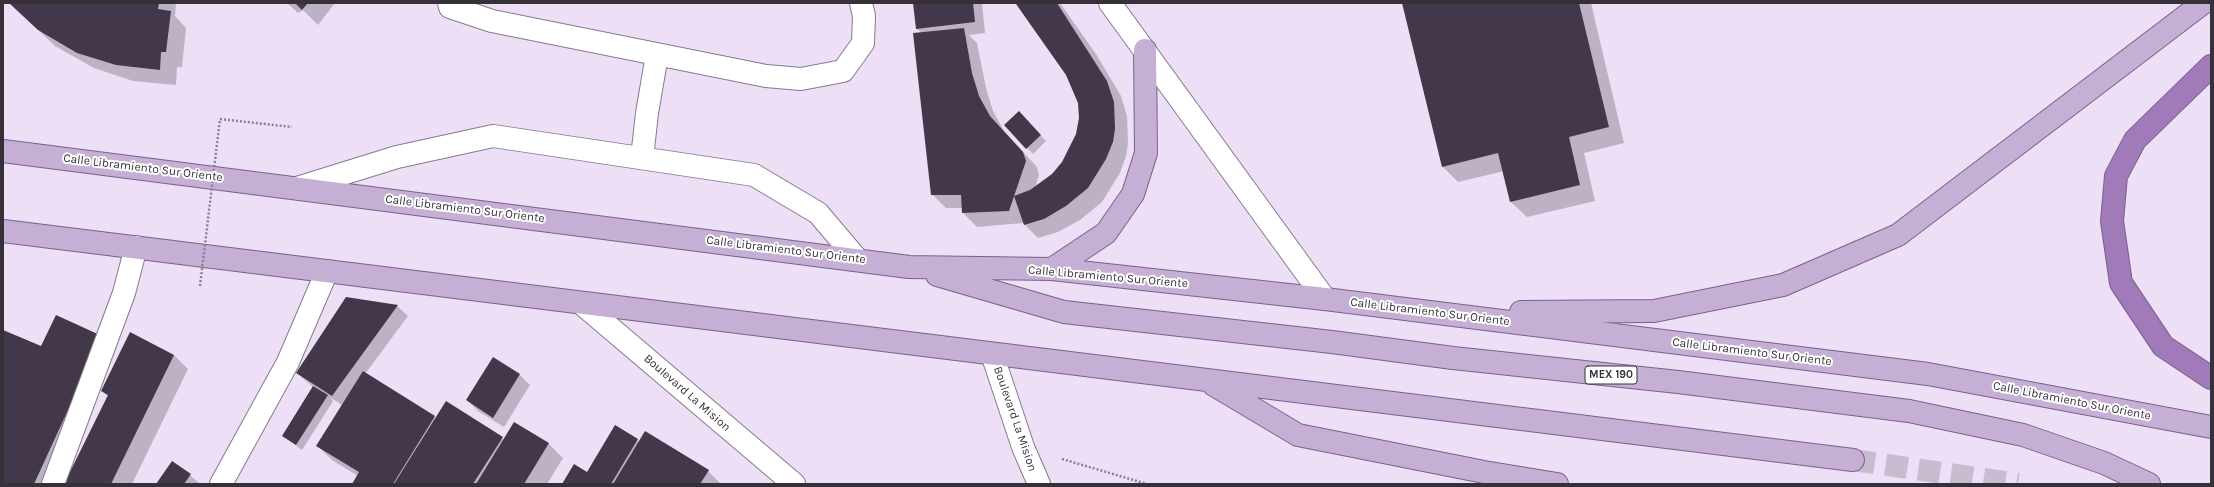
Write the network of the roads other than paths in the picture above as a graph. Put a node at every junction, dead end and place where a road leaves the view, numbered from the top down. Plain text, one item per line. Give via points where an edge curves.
1 (449, 3) edge
2 (861, 3) edge
3 (1110, 3) edge
4 (2203, 3) edge
5 (1145, 50) junction
6 (657, 55) junction
7 (2211, 66) edge
8 (3, 151) edge
9 (642, 158) junction
10 (298, 188) junction
11 (4, 235) edge
12 (136, 247) junction
13 (857, 259) junction
14 (909, 267) junction
15 (1052, 269) junction
16 (327, 271) junction
17 (1325, 299) junction
18 (581, 303) junction
19 (1430, 312) junction
20 (992, 354) junction
21 (2211, 378) edge
22 (1206, 380) junction
23 (2211, 427) edge
24 (1853, 460) tunnel mouth
25 (53, 484) edge
26 (221, 484) edge
27 (794, 484) edge
28 (1039, 484) edge
29 (1557, 484) edge
30 (2149, 484) edge

1 - 6 street via 450,7 492,21
2 - 6 street via 864,16 863,43 843,71 801,79 773,77
3 - 5 street
4 - 19 main road via 1898,235 1783,285 1654,312
5 - 15 main road via 1146,153 1133,194 1106,233
5 - 17 street
6 - 9 street via 646,113
7 - 21 highway via 2136,140 2116,176 2112,221 2121,283 2163,346
8 - 10 main road, Calle Libramiento Sur Oriente
9 - 10 street via 493,136 397,157
9 - 13 street via 754,175 818,213
10 - 13 main road, Calle Libramiento Sur Oriente
11 - 12 main road
12 - 16 main road
12 - 25 street via 124,293
13 - 14 main road, Calle Libramiento Sur Oriente
14 - 15 main road, Calle Libramiento Sur Oriente
14 - 30 main road, MEX 190 via 1064,312 1909,410 2023,435 2104,463
15 - 17 main road, Calle Libramiento Sur Oriente
16 - 18 main road
16 - 26 street via 288,362
17 - 19 main road, Calle Libramiento Sur Oriente
18 - 20 main road
18 - 27 street, Boulevard La Mision
19 - 23 main road, Calle Libramiento Sur Oriente via 1928,374
20 - 22 main road
20 - 28 street, Boulevard La Mision
22 - 24 main road
22 - 29 main road via 1298,434 1484,472

